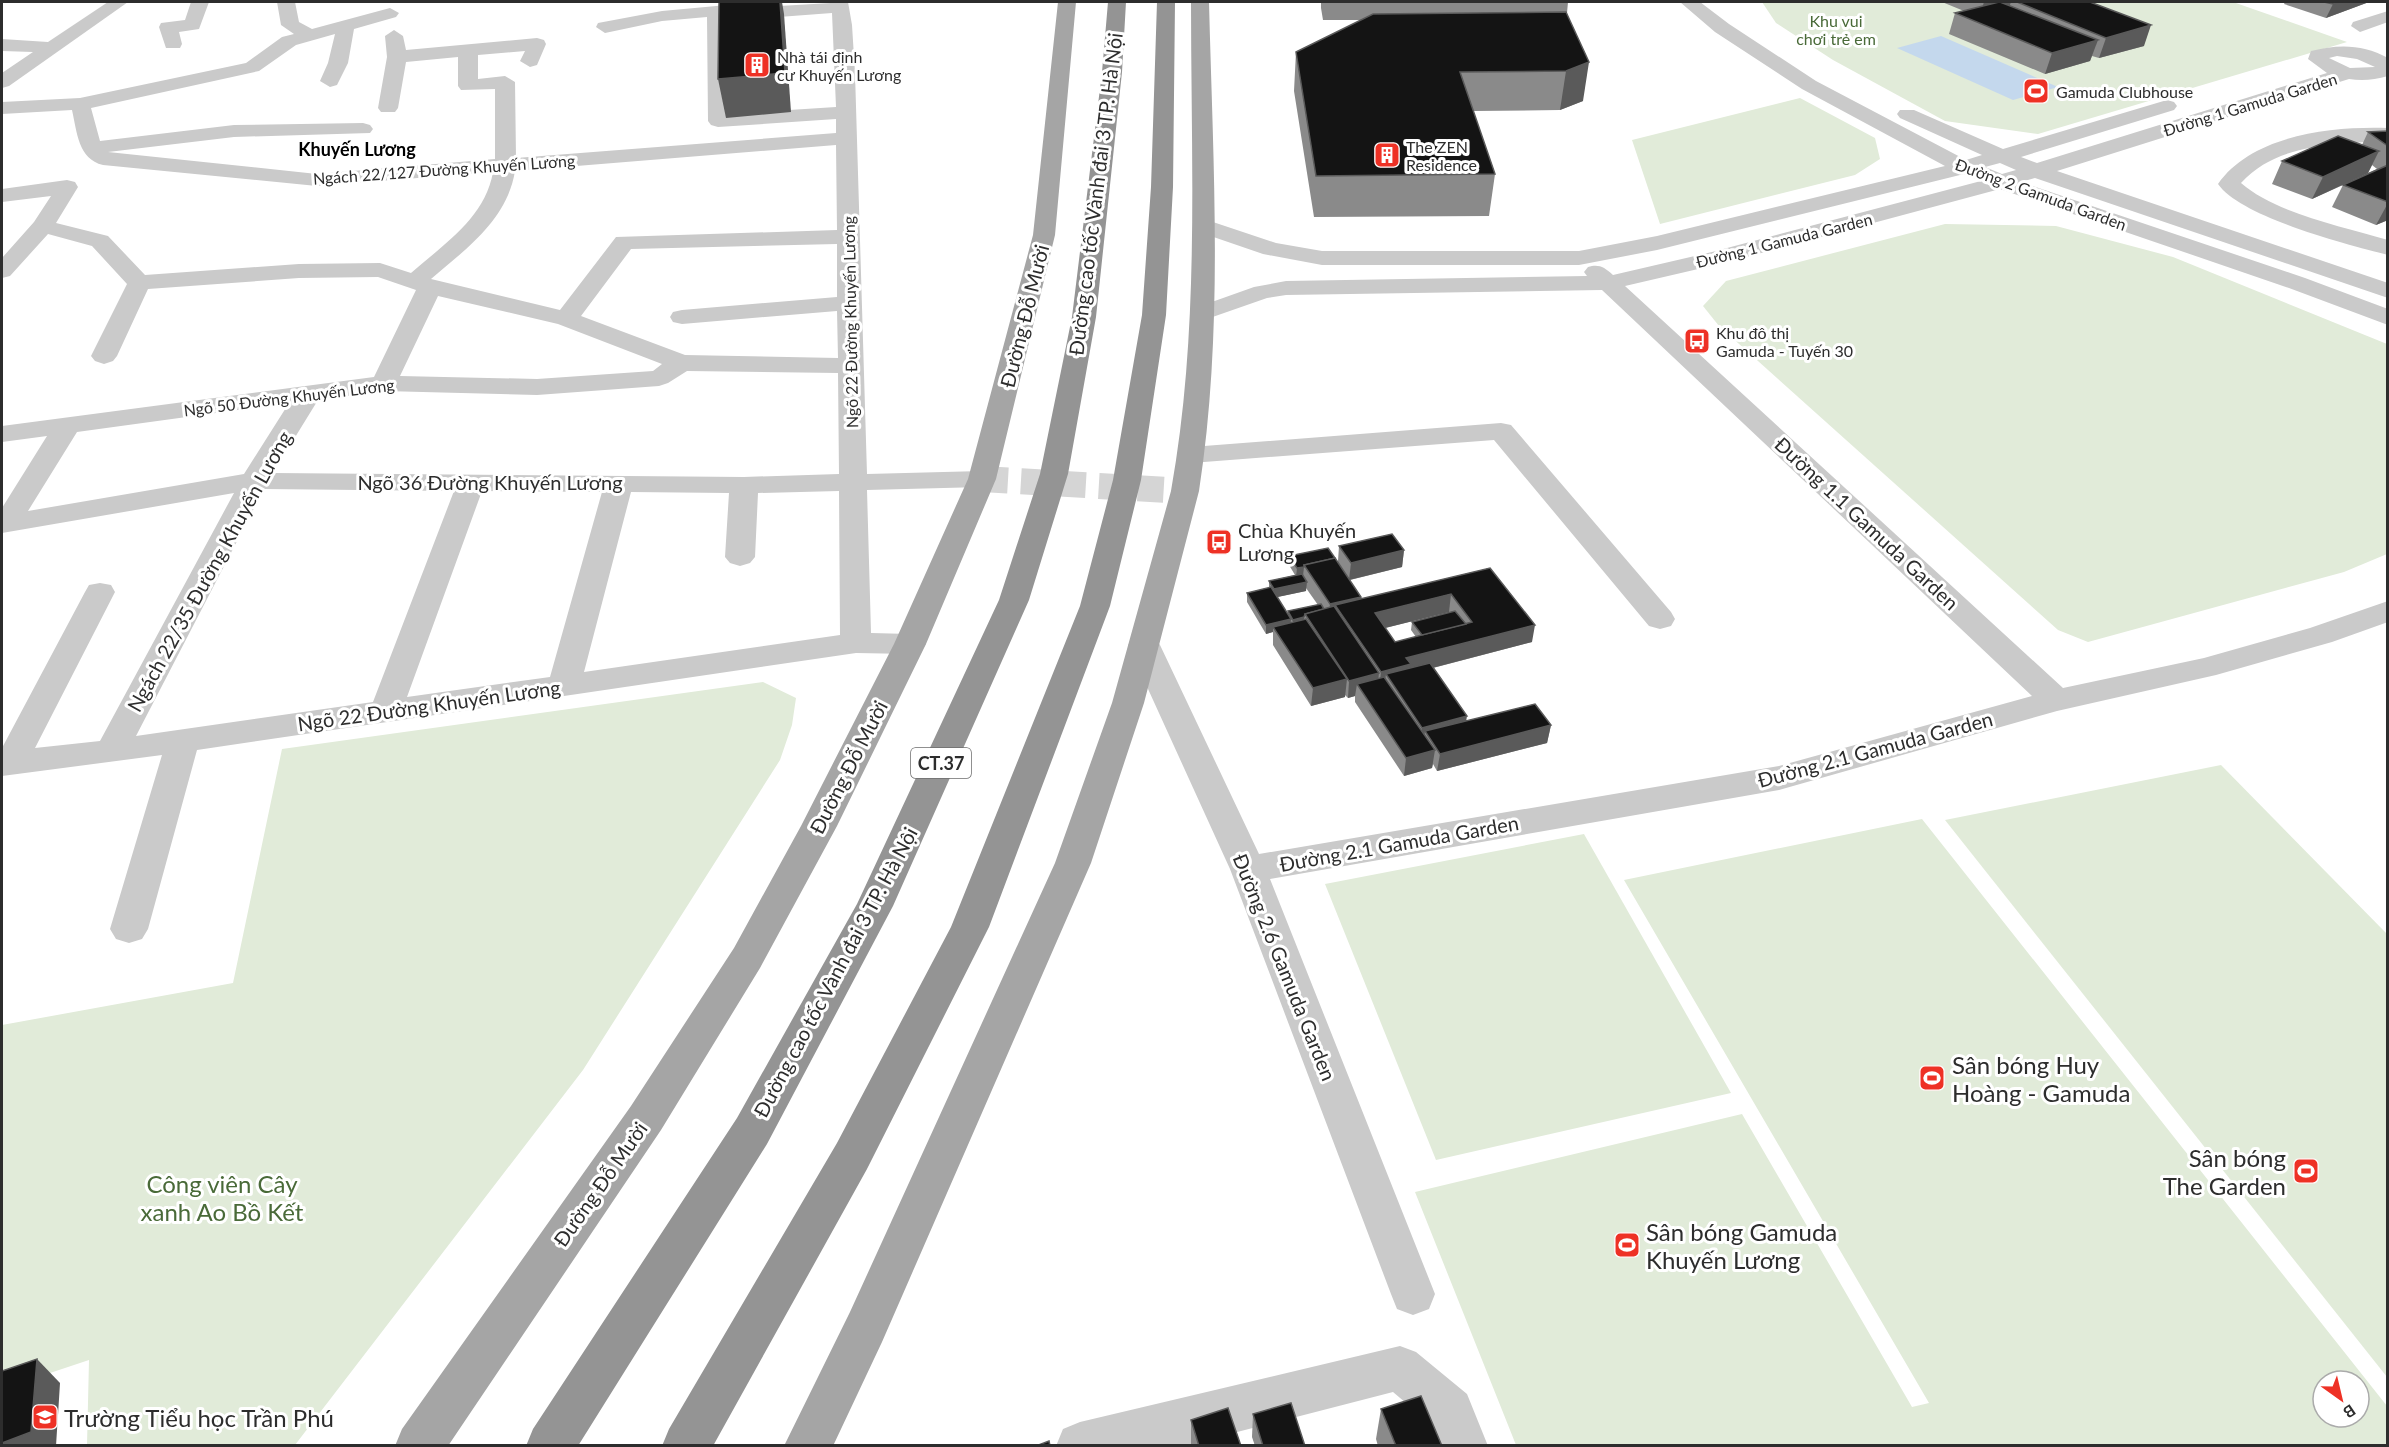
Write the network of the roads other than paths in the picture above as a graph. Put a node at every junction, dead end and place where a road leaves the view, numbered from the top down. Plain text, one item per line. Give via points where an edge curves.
1 (118, 2) edge
2 (200, 2) edge
3 (286, 2) edge
4 (1067, 2) edge
5 (1117, 2) edge
6 (1166, 2) edge
7 (1200, 2) edge
8 (1689, 2) edge
9 (832, 3) edge
10 (393, 7) edge
11 (2388, 16) edge
12 (346, 25) junction
13 (2360, 26) dead end
14 (605, 27) dead end
15 (310, 35) junction
16 (173, 44) dead end
17 (2, 45) edge
18 (2388, 45) edge
19 (52, 48) junction
20 (468, 50) junction
21 (2351, 51) junction
22 (397, 57) junction
23 (2318, 59) junction
24 (530, 62) dead end
25 (2386, 65) edge
26 (2297, 66) dead end
27 (2348, 73) junction
28 (330, 81) dead end
29 (2, 82) edge
30 (2189, 99) dead end
31 (80, 104) junction
32 (1889, 104) dead end
33 (2, 108) edge
34 (388, 108) dead end
35 (846, 112) junction
36 (1933, 127) junction
37 (363, 129) dead end
38 (1897, 133) junction
39 (2386, 134) edge
40 (846, 138) junction
41 (2057, 140) junction
42 (2105, 149) junction
43 (97, 154) junction
44 (2000, 157) junction
45 (504, 166) junction
46 (1965, 167) junction
47 (2036, 171) junction
48 (2001, 182) junction
49 (1891, 185) junction
50 (67, 187) junction
51 (2, 195) edge
52 (1928, 203) junction
53 (2147, 207) junction
54 (2078, 209) junction
55 (43, 226) junction
56 (1204, 226) junction
57 (849, 237) junction
58 (2388, 248) edge
59 (1579, 258) junction
60 (2, 271) edge
61 (139, 283) junction
62 (1608, 283) junction
63 (422, 285) junction
64 (2388, 291) edge
65 (850, 303) junction
66 (1204, 313) junction
67 (682, 317) dead end
68 (2388, 318) edge
69 (566, 319) junction
70 (104, 356) dead end
71 (682, 363) junction
72 (851, 366) junction
73 (384, 383) junction
74 (309, 393) junction
75 (66, 426) junction
76 (2, 434) edge
77 (1191, 454) junction
78 (982, 478) junction
79 (254, 481) junction
80 (472, 482) junction
81 (619, 483) junction
82 (854, 483) junction
83 (744, 485) junction
84 (4, 523) edge
85 (740, 556) dead end
86 (100, 592) dead end
87 (2388, 611) edge
88 (1660, 619) dead end
89 (856, 643) junction
90 (910, 644) junction
91 (1144, 645) junction
92 (564, 685) junction
93 (2056, 700) junction
94 (385, 712) junction
95 (183, 741) junction
96 (111, 751) junction
97 (6, 763) edge
98 (1248, 869) junction
99 (129, 929) dead end
100 (1413, 1294) dead end
101 (419, 1446) edge
102 (550, 1446) edge
103 (686, 1446) edge
104 (808, 1446) edge
105 (1080, 1446) edge
106 (1464, 1446) edge

1 - 19 street
2 - 16 street via 192,25 168,27
3 - 15 street via 290,25
4 - 78 main road, Đường Đỗ Mười via 1044,235
5 - 102 highway, Đường cao tốc Vành đai 3 TP. Hà Nội / CT.37 via 1084,317 1054,474 1014,600 875,906 752,1131
6 - 103 highway via 1162,187 1154,315 1127,480 1095,606 970,927 852,1156
7 - 56 main road
8 - 38 street, Đường 2 Gamuda Garden via 1809,85
9 - 14 street via 662,16
9 - 35 street, Ngõ 22 Đường Khuyến Lương via 843,25
9 - 35 street via 716,16 718,121
10 - 12 street
10 - 22 street
11 - 13 street
12 - 15 street
12 - 28 street
15 - 31 street via 289,41 252,68
17 - 19 street
18 - 21 street, Đường 1 Gamuda Garden
19 - 29 street
20 - 22 street
20 - 24 street via 537,45
20 - 45 street via 468,86 505,82
21 - 23 street, Đường 1 Gamuda Garden via 2324,52
21 - 25 street
22 - 34 street
23 - 26 street, Đường 1 Gamuda Garden
23 - 27 street
25 - 27 street via 2378,74
27 - 42 street, Đường 1 Gamuda Garden
30 - 41 street, Đường 1 Gamuda Garden
31 - 33 street
31 - 43 street
32 - 36 street, Đường 2 Gamuda Garden
35 - 40 street, Ngõ 22 Đường Khuyến Lương
36 - 41 street via 2000,140
36 - 44 street, Đường 2 Gamuda Garden
37 - 43 street via 234,131
38 - 46 street, Đường 2 Gamuda Garden
38 - 49 street via 1910,159
39 - 58 street via 2301,143 2242,167 2229,184 2266,208
40 - 45 street, Ngách 22/127 Đường Khuyến Lương
40 - 57 street, Ngõ 22 Đường Khuyến Lương
41 - 44 street, Đường 1 Gamuda Garden
42 - 47 street, Đường 1 Gamuda Garden
42 - 53 street via 2100,159 2105,176
43 - 45 street, Ngách 22/127 Đường Khuyến Lương via 317,180
43 - 50 street
44 - 46 street, Đường 1 Gamuda Garden
44 - 47 street, Đường 2 Gamuda Garden
45 - 63 street via 499,192 484,216
46 - 48 street, Đường 2 Gamuda Garden
46 - 49 street, Đường 1 Gamuda Garden
47 - 48 street, Đường 1 Gamuda Garden
47 - 53 street, Đường 2 Gamuda Garden
48 - 52 street, Đường 1 Gamuda Garden
48 - 54 street, Đường 2 Gamuda Garden
49 - 59 street, Đường 1 Gamuda Garden via 1657,243
50 - 51 street
50 - 55 street
52 - 54 street via 2026,202
52 - 62 street, Đường 1 Gamuda Garden
53 - 64 street, Đường 2 Gamuda Garden
54 - 68 street, Đường 2 Gamuda Garden
55 - 60 street
55 - 61 street via 100,241
56 - 59 street, Đường 1 Gamuda Garden via 1271,249 1322,258
56 - 66 main road
57 - 65 street, Ngõ 22 Đường Khuyến Lương
57 - 69 street via 624,242
59 - 62 street, Đường 1.1 Gamuda Garden
61 - 63 street via 367,268
61 - 70 street
62 - 66 street, Đường 1 Gamuda Garden via 1286,288 1252,295
62 - 93 street, Đường 1.1 Gamuda Garden
63 - 69 street
63 - 73 street
65 - 67 street
65 - 72 street, Ngõ 22 Đường Khuyến Lương
66 - 77 main road
69 - 71 street
71 - 72 street
71 - 73 street, Ngõ 50 Đường Khuyến Lương via 658,378 537,387
72 - 82 street, Ngõ 22 Đường Khuyến Lương
73 - 74 street, Ngõ 50 Đường Khuyến Lương
74 - 75 street, Ngõ 50 Đường Khuyến Lương
74 - 79 street, Ngách 22/35 Đường Khuyến Lương
75 - 76 street, Ngõ 50 Đường Khuyến Lương
75 - 84 street
77 - 88 street via 1501,431
77 - 91 main road via 1185,491
78 - 82 street, Ngõ 36 Đường Khuyến Lương
78 - 90 main road, Đường Đỗ Mười
79 - 80 street, Ngõ 36 Đường Khuyến Lương
79 - 84 street, Ngõ 36 Đường Khuyến Lương
79 - 96 street, Ngách 22/35 Đường Khuyến Lương
80 - 81 street, Ngõ 36 Đường Khuyến Lương
80 - 94 street
81 - 83 street, Ngõ 36 Đường Khuyến Lương
81 - 92 street
82 - 83 street, Ngõ 36 Đường Khuyến Lương
82 - 89 street, Ngõ 22 Đường Khuyến Lương
83 - 85 street
86 - 97 street
87 - 93 street, Đường 2.1 Gamuda Garden via 2205,668
89 - 90 street, Ngõ 22 Đường Khuyến Lương
89 - 92 street, Ngõ 22 Đường Khuyến Lương
90 - 101 main road, Đường Đỗ Mười via 819,826 747,958 646,1118
91 - 98 street, Đường 2.6 Gamuda Garden
91 - 104 main road via 1073,863 866,1327
92 - 94 street, Ngõ 22 Đường Khuyến Lương
93 - 98 street, Đường 2.1 Gamuda Garden via 1779,778
94 - 95 street, Ngõ 22 Đường Khuyến Lương
95 - 96 street, Ngõ 22 Đường Khuyến Lương
95 - 99 street
96 - 97 street, Ngõ 22 Đường Khuyến Lương
98 - 100 street, Đường 2.6 Gamuda Garden
105 - 106 street via 1400,1368 1450,1410

